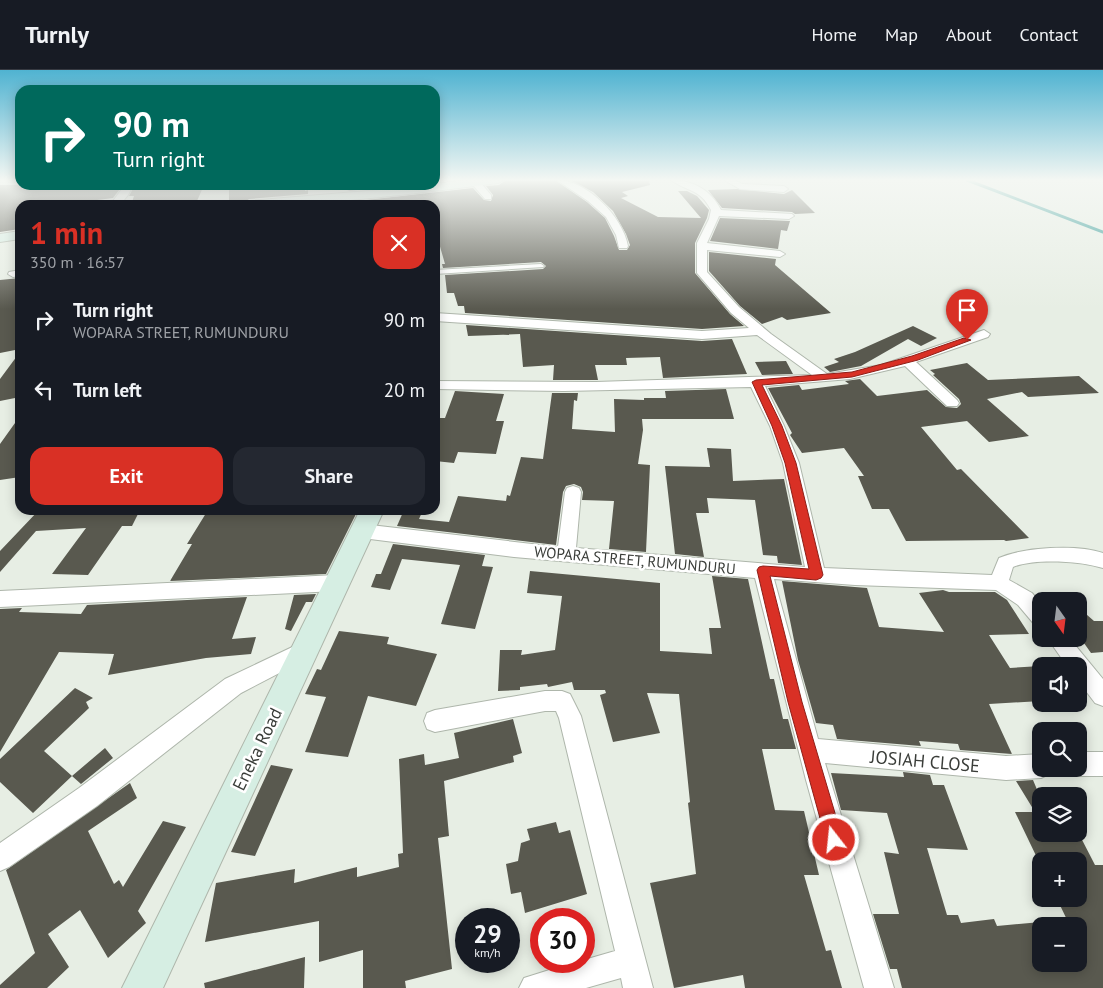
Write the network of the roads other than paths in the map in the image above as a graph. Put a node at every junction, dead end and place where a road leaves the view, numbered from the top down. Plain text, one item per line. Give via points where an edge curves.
1 (614, 223) edge
2 (712, 223) edge
3 (15, 236) edge
4 (0, 238) edge
5 (623, 246) dead end
6 (702, 246) junction
7 (780, 254) dead end
8 (541, 266) dead end
9 (440, 272) edge
10 (440, 316) edge
11 (759, 331) junction
12 (984, 334) dead end
13 (906, 360) junction
14 (824, 378) junction
15 (756, 382) junction
16 (440, 385) edge
17 (952, 402) dead end
18 (573, 492) dead end
19 (367, 521) edge
20 (566, 554) junction
21 (1103, 561) edge
22 (763, 570) junction
23 (816, 575) junction
24 (336, 583) junction
25 (999, 583) junction
26 (0, 599) edge
27 (1032, 607) edge
28 (1065, 648) edge
29 (305, 650) junction
30 (1103, 696) edge
31 (434, 721) dead end
32 (810, 750) junction
33 (1087, 764) edge
34 (1103, 764) edge
35 (1032, 767) edge
36 (0, 858) edge
37 (631, 961) junction
38 (142, 988) edge
39 (534, 988) edge
40 (638, 988) edge
41 (879, 988) edge

1 - 5 street via 623,235
2 - 6 street
3 - 4 street
6 - 7 street
6 - 11 street via 702,272 735,310
8 - 9 lane
10 - 11 street via 702,335
11 - 14 street
12 - 13 street
13 - 14 street via 852,375
13 - 17 street
14 - 15 street
15 - 16 street via 574,388
15 - 23 street via 791,463
18 - 20 street
19 - 20 street, WOPARA STREET, RUMUNDURU
19 - 24 street, Eneka Road
20 - 22 street, WOPARA STREET, RUMUNDURU
21 - 25 street via 1097,558 1041,556 1012,558 1005,563
22 - 23 street, WOPARA STREET, RUMUNDURU
22 - 32 street
23 - 25 street, WOPARA STREET, RUMUNDURU
24 - 26 street
24 - 29 street, Eneka Road
25 - 27 street via 1025,599
28 - 30 street
29 - 36 street via 233,686 88,797
29 - 38 street, Eneka Road
31 - 37 street via 545,701 562,701 570,716
32 - 35 street, JOSIAH CLOSE via 1006,768
32 - 41 street
33 - 34 street
37 - 39 street
37 - 40 street

